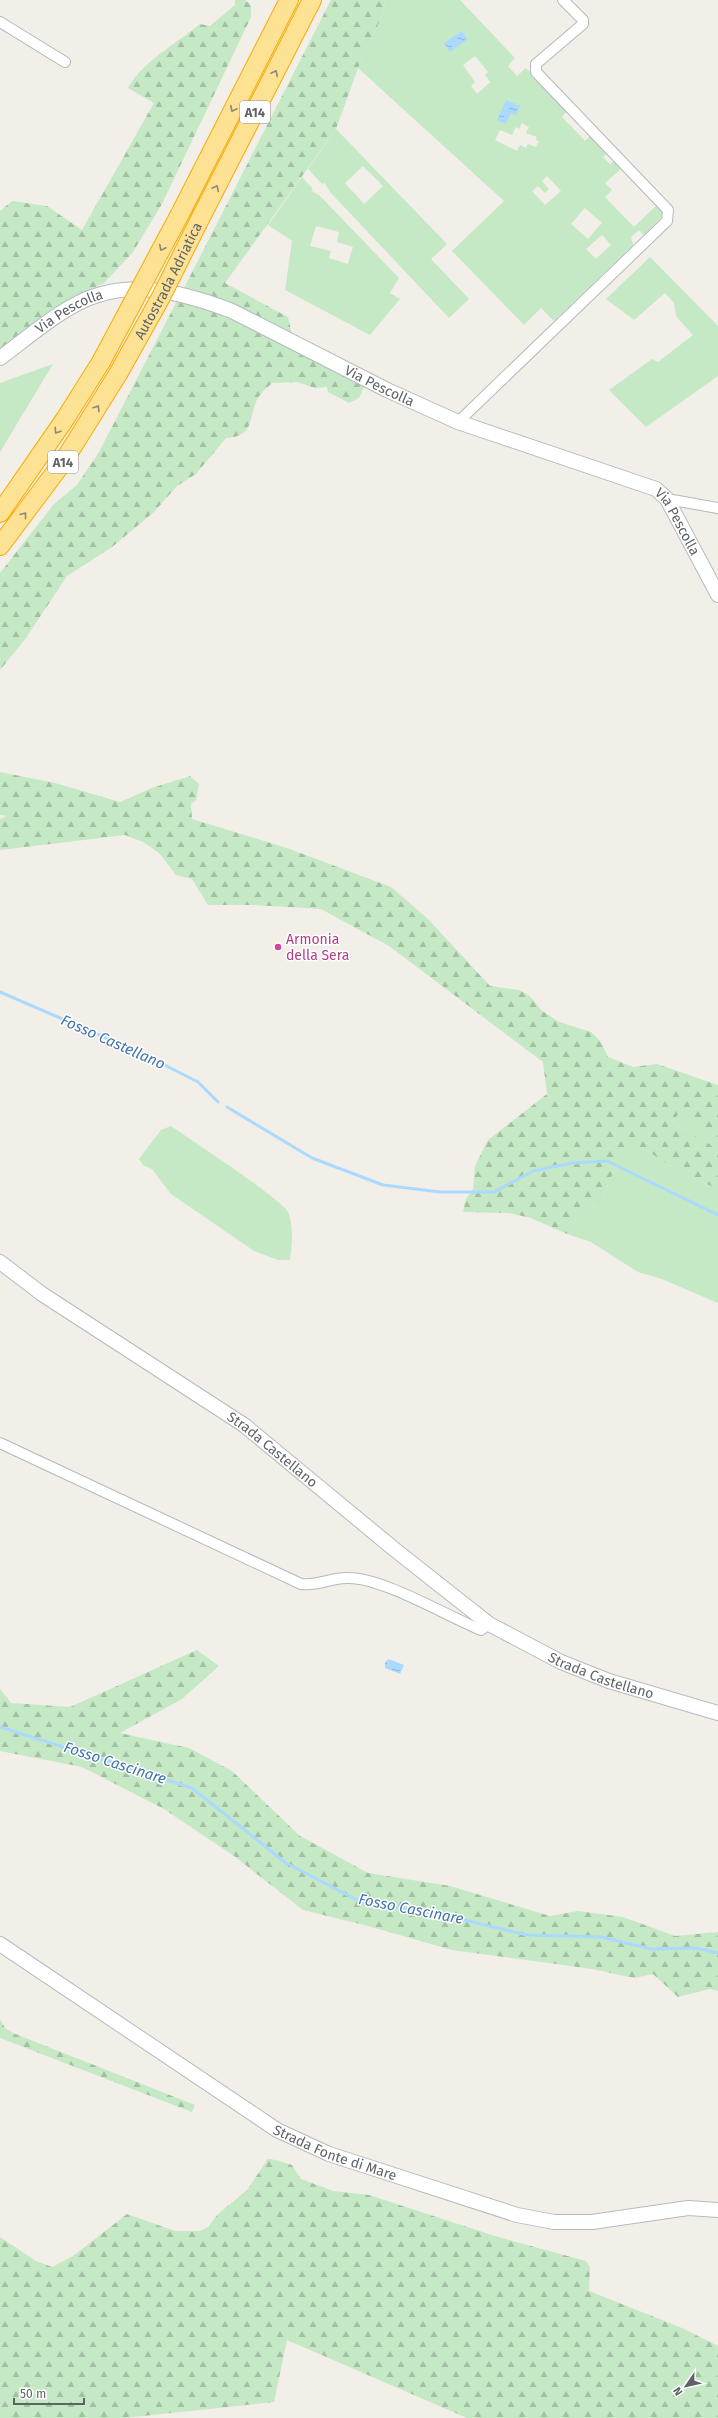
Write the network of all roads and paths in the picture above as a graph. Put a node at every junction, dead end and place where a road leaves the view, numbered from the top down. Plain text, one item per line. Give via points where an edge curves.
1 (289, 0) edge
2 (312, 0) edge
3 (563, 0) edge
4 (0, 22) edge
5 (64, 62) dead end
6 (0, 358) edge
7 (458, 422) junction
8 (667, 499) junction
9 (718, 508) edge
10 (0, 513) edge
11 (0, 546) edge
12 (718, 595) edge
13 (0, 1262) edge
14 (0, 1443) edge
15 (489, 1624) junction
16 (718, 1713) edge
17 (0, 1944) edge
18 (718, 2210) edge

1 -> 10 highway, Autostrada Adriatica / A14, bridge via 101,362
11 -> 2 highway, Autostrada Adriatica / A14, bridge via 63,462 118,374 161,297
3 - 7 street via 583,20 583,24 536,64 536,72 668,210 669,216 667,221
4 - 5 street
6 - 7 street, Via Pescolla via 48,323 97,295 123,290 181,294 232,311 387,390
7 - 8 street, Via Pescolla via 649,485
8 - 9 street
8 - 12 street, Via Pescolla
13 - 15 street, Strada Castellano via 42,1294 244,1425
14 - 15 street via 301,1584 315,1586 336,1579 350,1578 369,1581 481,1630
15 - 16 street, Strada Castellano via 567,1665 656,1696
17 - 18 street, Strada Fonte di Mare via 277,2130 329,2154 517,2215 554,2222 592,2222 688,2208

